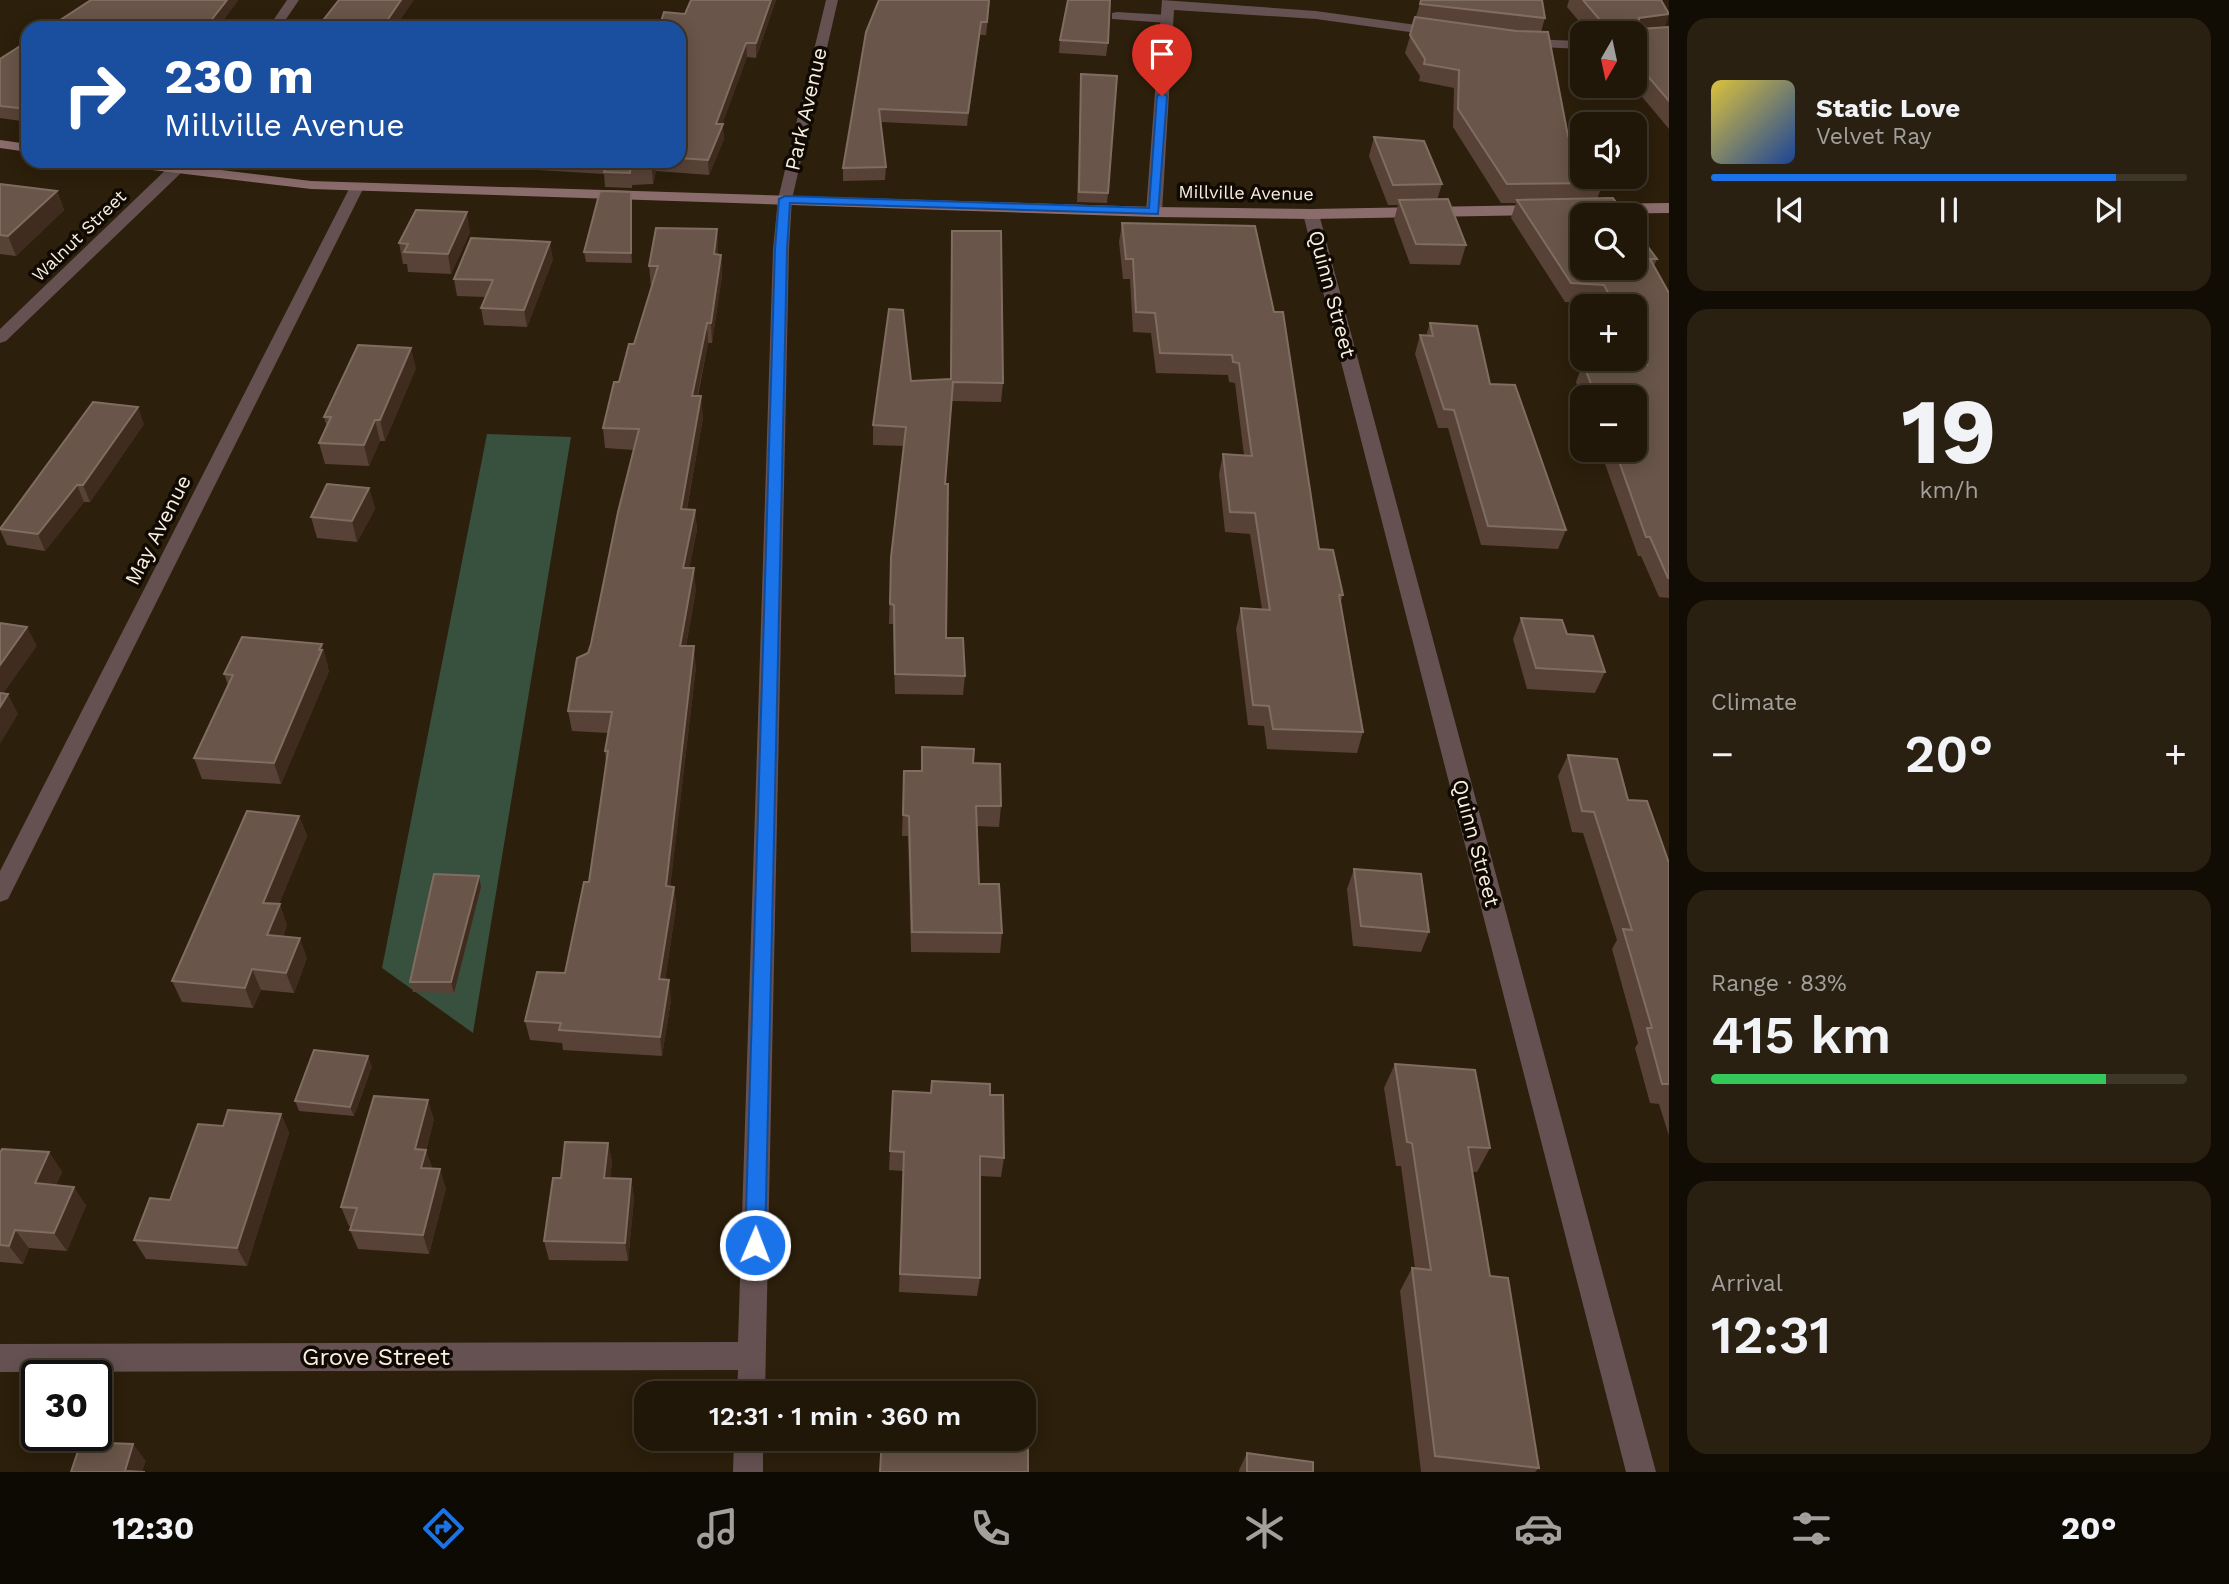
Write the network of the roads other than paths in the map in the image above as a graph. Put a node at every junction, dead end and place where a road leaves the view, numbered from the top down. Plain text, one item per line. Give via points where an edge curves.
1 (293, 0) edge
2 (832, 0) edge
3 (1168, 8) edge
4 (1117, 16) dead end
5 (279, 21) edge
6 (1458, 35) edge
7 (1511, 42) edge
8 (1570, 44) edge
9 (0, 144) edge
10 (21, 147) edge
11 (177, 168) edge
12 (193, 168) edge
13 (357, 187) junction
14 (785, 199) junction
15 (1668, 210) edge
16 (1154, 212) junction
17 (1311, 214) junction
18 (0, 338) edge
19 (0, 893) edge
20 (752, 1356) junction
21 (0, 1358) edge
22 (751, 1381) edge
23 (749, 1451) edge
24 (748, 1472) edge
25 (1642, 1472) edge

1 - 5 street
2 - 14 street, Park Avenue
3 - 4 street
3 - 6 street via 1315,15
3 - 16 street
7 - 8 street
9 - 10 street
11 - 18 street, Walnut Street
12 - 13 street, Millville Avenue
13 - 14 street, Millville Avenue
13 - 19 street, May Avenue
14 - 16 street, Millville Avenue
14 - 20 street, Park Avenue
15 - 17 street, Millville Avenue
16 - 17 street, Millville Avenue
17 - 25 street, Quinn Street
20 - 21 street, Grove Street
20 - 22 street, Park Avenue
23 - 24 street

